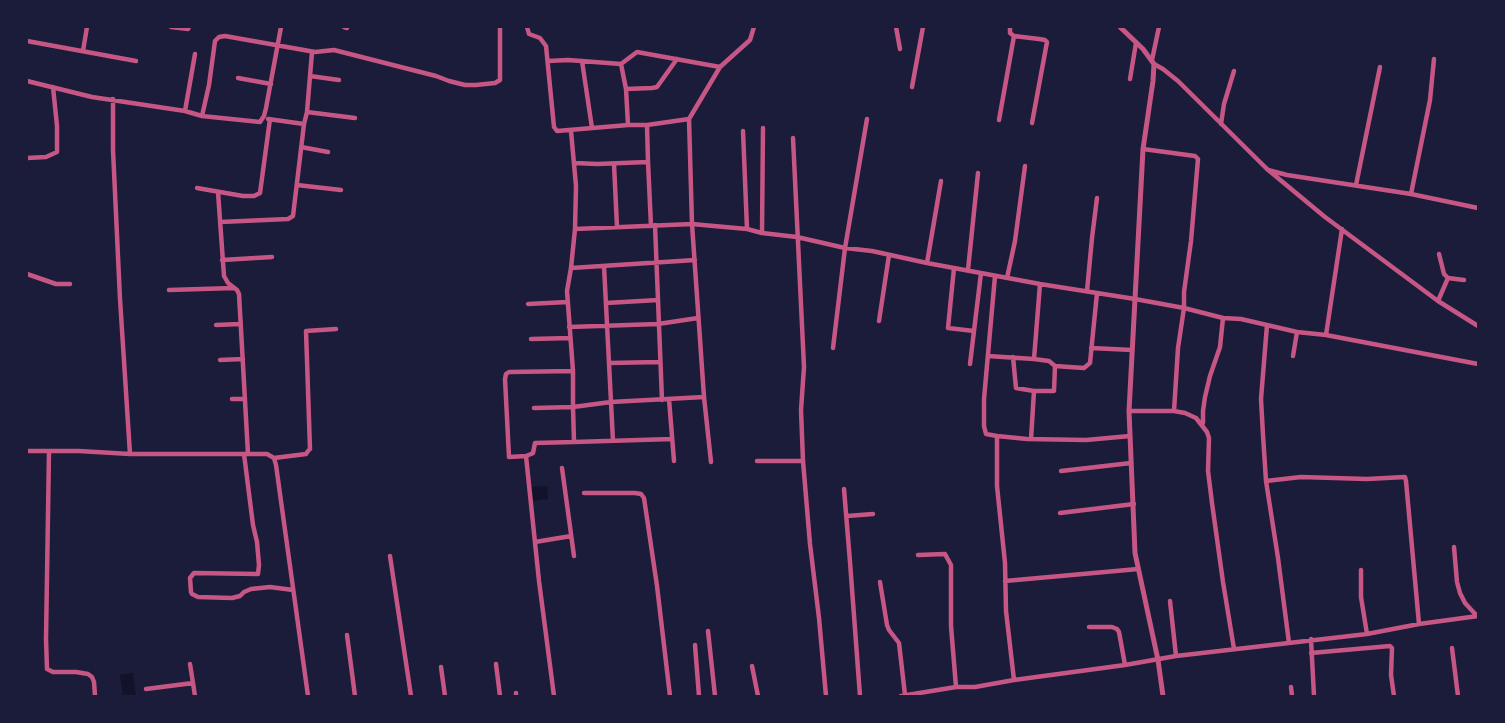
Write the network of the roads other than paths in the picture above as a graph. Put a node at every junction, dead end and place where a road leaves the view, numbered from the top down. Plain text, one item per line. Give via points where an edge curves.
1 (87, 27) edge
2 (171, 27) edge
3 (189, 27) edge
4 (281, 27) edge
5 (500, 27) edge
6 (527, 27) edge
7 (754, 27) edge
8 (896, 27) edge
9 (923, 27) edge
10 (1010, 27) edge
11 (1120, 27) edge
12 (1159, 27) edge
13 (1014, 36) junction
14 (27, 41) edge
15 (1136, 43) junction
16 (276, 46) junction
17 (900, 49) dead end
18 (83, 51) junction
19 (312, 52) junction
20 (195, 54) dead end
21 (676, 59) junction
22 (1434, 59) dead end
23 (136, 61) dead end
24 (548, 61) junction
25 (582, 61) junction
26 (1153, 62) junction
27 (621, 64) junction
28 (720, 67) junction
29 (1380, 68) dead end
30 (1234, 71) dead end
31 (310, 76) junction
32 (238, 78) dead end
33 (1130, 79) dead end
34 (339, 80) dead end
35 (27, 81) edge
36 (271, 84) junction
37 (53, 87) junction
38 (912, 87) dead end
39 (626, 89) junction
40 (113, 99) junction
41 (185, 111) junction
42 (307, 112) junction
43 (202, 116) junction
44 (262, 118) junction
45 (355, 118) dead end
46 (270, 119) junction
47 (689, 119) junction
48 (867, 119) dead end
49 (999, 120) dead end
50 (1032, 123) dead end
51 (304, 124) junction
52 (647, 124) junction
53 (1221, 124) junction
54 (628, 125) junction
55 (592, 128) junction
56 (763, 128) dead end
57 (572, 130) junction
58 (742, 131) dead end
59 (793, 138) dead end
60 (301, 147) junction
61 (1143, 149) junction
62 (328, 152) dead end
63 (27, 158) edge
64 (648, 162) junction
65 (575, 163) junction
66 (614, 164) junction
67 (1025, 166) dead end
68 (1266, 169) junction
69 (978, 173) dead end
70 (941, 181) dead end
71 (1356, 185) junction
72 (297, 186) junction
73 (197, 188) dead end
74 (341, 190) dead end
75 (219, 192) junction
76 (1411, 194) junction
77 (1097, 198) dead end
78 (1478, 208) edge
79 (220, 222) junction
80 (692, 224) junction
81 (653, 225) junction
82 (616, 227) junction
83 (575, 229) junction
84 (747, 229) junction
85 (1342, 230) junction
86 (762, 233) junction
87 (797, 237) junction
88 (845, 248) junction
89 (1439, 254) dead end
90 (889, 255) junction
91 (272, 256) dead end
92 (695, 260) junction
93 (222, 261) junction
94 (657, 263) junction
95 (927, 263) junction
96 (604, 266) junction
97 (571, 268) junction
98 (954, 268) junction
99 (968, 270) junction
100 (981, 273) junction
101 (27, 274) edge
102 (995, 276) junction
103 (1007, 278) junction
104 (1448, 278) junction
105 (1464, 280) dead end
106 (70, 284) dead end
107 (1040, 284) junction
108 (234, 288) junction
109 (169, 290) dead end
110 (1087, 291) junction
111 (1097, 293) junction
112 (1134, 298) junction
113 (658, 300) junction
114 (1438, 301) junction
115 (567, 302) junction
116 (606, 303) junction
117 (528, 304) dead end
118 (1184, 308) junction
119 (698, 318) junction
120 (1223, 318) junction
121 (879, 321) dead end
122 (240, 324) junction
123 (658, 324) junction
124 (216, 325) dead end
125 (1267, 325) junction
126 (607, 326) junction
127 (1478, 326) edge
128 (569, 327) junction
129 (336, 329) dead end
130 (974, 331) junction
131 (1297, 332) junction
132 (1326, 335) junction
133 (570, 338) junction
134 (531, 339) dead end
135 (833, 348) dead end
136 (1091, 348) junction
137 (1132, 350) junction
138 (988, 356) junction
139 (1293, 356) dead end
140 (1013, 357) junction
141 (243, 359) junction
142 (1034, 359) junction
143 (220, 360) dead end
144 (660, 362) junction
145 (609, 363) junction
146 (970, 364) dead end
147 (1478, 364) edge
148 (1055, 366) junction
149 (573, 371) junction
150 (1034, 391) junction
151 (704, 398) junction
152 (232, 399) dead end
153 (245, 399) junction
154 (662, 399) junction
155 (669, 399) junction
156 (611, 402) junction
157 (573, 407) junction
158 (534, 408) dead end
159 (1129, 411) junction
160 (1174, 411) junction
161 (1203, 426) junction
162 (997, 436) junction
163 (1130, 436) junction
164 (672, 439) junction
165 (1031, 439) junction
166 (613, 441) junction
167 (574, 442) junction
168 (27, 451) edge
169 (49, 451) junction
170 (130, 454) junction
171 (246, 454) junction
172 (526, 456) junction
173 (274, 458) junction
174 (803, 460) junction
175 (674, 461) dead end
176 (757, 461) dead end
177 (711, 462) dead end
178 (1131, 463) junction
179 (562, 468) dead end
180 (1061, 471) dead end
181 (1266, 481) junction
182 (844, 489) dead end
183 (584, 493) dead end
184 (1134, 504) junction
185 (1060, 513) dead end
186 (873, 514) dead end
187 (847, 516) junction
188 (571, 536) junction
189 (535, 542) junction
190 (1454, 547) dead end
191 (918, 555) dead end
192 (390, 556) dead end
193 (574, 556) dead end
194 (1138, 569) junction
195 (1361, 570) dead end
196 (1005, 581) junction
197 (880, 582) dead end
198 (293, 590) junction
199 (1170, 601) dead end
200 (1477, 616) edge
201 (1419, 624) junction
202 (1089, 627) dead end
203 (708, 631) dead end
204 (1367, 634) junction
205 (347, 635) dead end
206 (1311, 639) junction
207 (1289, 643) junction
208 (695, 645) dead end
209 (1452, 648) dead end
210 (1234, 649) junction
211 (1311, 653) junction
212 (1176, 656) junction
213 (1158, 660) junction
214 (190, 664) dead end
215 (496, 664) dead end
216 (1125, 665) junction
217 (752, 666) dead end
218 (441, 667) dead end
219 (1014, 680) junction
220 (193, 683) junction
221 (956, 687) junction
222 (1291, 687) dead end
223 (146, 690) dead end
224 (94, 696) edge
225 (195, 696) edge
226 (308, 696) edge
227 (355, 696) edge
228 (411, 696) edge
229 (445, 696) edge
230 (500, 696) edge
231 (554, 696) edge
232 (670, 696) edge
233 (699, 696) edge
234 (715, 696) edge
235 (758, 696) edge
236 (826, 696) edge
237 (860, 696) edge
238 (903, 696) edge
239 (1163, 696) edge
240 (1292, 696) edge
241 (1314, 696) edge
242 (1394, 696) edge
243 (1458, 696) edge

1 - 18 street
2 - 3 street
4 - 16 street
5 - 19 street via 500,80 495,83 465,85 334,50
6 - 24 street via 529,34 540,38 546,46
7 - 28 street via 750,40
8 - 17 street
9 - 38 street
10 - 13 street
11 - 15 street
12 - 26 street
13 - 49 street
13 - 50 street via 1047,42
14 - 18 street
15 - 26 street
15 - 33 street
16 - 19 street
16 - 36 street
16 - 43 street via 219,37
18 - 23 street
19 - 31 street
20 - 41 street
21 - 27 street via 637,52
21 - 28 street
21 - 39 street via 657,87
22 - 76 street
24 - 25 street
24 - 57 street via 555,130
25 - 27 street
25 - 55 street
26 - 53 street
26 - 61 street
27 - 39 street
28 - 47 street
29 - 71 street
30 - 53 street
31 - 34 street
31 - 42 street
32 - 36 street
35 - 37 street
36 - 44 street
37 - 40 street
37 - 63 street via 57,152
39 - 54 street
40 - 41 street
40 - 170 street
41 - 43 street
42 - 45 street
42 - 51 street
43 - 44 street via 260,122
44 - 46 street
46 - 51 street
46 - 75 street via 260,193 243,196
47 - 52 street
47 - 80 street
48 - 88 street
51 - 60 street
52 - 54 street
52 - 64 street
53 - 68 street
54 - 55 street
55 - 57 street
56 - 86 street
57 - 65 street
58 - 84 street
59 - 87 street
60 - 62 street
60 - 72 street
61 - 112 street
61 - 118 street via 1198,159
64 - 66 street
64 - 81 street
65 - 66 street
65 - 83 street
66 - 82 street
67 - 103 street
68 - 71 street
68 - 85 street
69 - 99 street
70 - 95 street
71 - 76 street
72 - 74 street
72 - 79 street via 291,218
73 - 75 street
75 - 79 street
76 - 78 street
77 - 110 street
79 - 93 street
80 - 81 street
80 - 84 street
80 - 92 street
81 - 82 street
81 - 94 street
82 - 83 street
83 - 97 street
84 - 86 street
85 - 114 street
85 - 132 street
86 - 87 street
87 - 88 street
87 - 174 street via 804,367
88 - 90 street
88 - 135 street
89 - 104 street
90 - 95 street
90 - 121 street
91 - 93 street
92 - 94 street
92 - 119 street
93 - 108 street via 224,276
94 - 96 street
94 - 113 street
95 - 98 street
96 - 97 street
96 - 116 street
97 - 115 street
98 - 99 street
98 - 130 street via 948,328
99 - 100 street
100 - 102 street
100 - 130 street
101 - 106 street via 56,284
102 - 103 street
102 - 138 street
103 - 107 street
104 - 105 street
104 - 114 street
107 - 110 street
107 - 142 street
108 - 109 street
108 - 122 street via 239,294
110 - 111 street
111 - 112 street
111 - 136 street
112 - 118 street
112 - 137 street
113 - 116 street
113 - 123 street
114 - 127 street
115 - 117 street
115 - 128 street
116 - 126 street
118 - 120 street
118 - 160 street
119 - 123 street
119 - 151 street
120 - 125 street
120 - 161 street via 1220,347 1204,404
122 - 124 street
122 - 141 street
123 - 126 street
123 - 144 street
125 - 131 street
125 - 181 street via 1261,399
126 - 128 street
126 - 145 street
128 - 133 street
129 - 173 street via 306,331 308,451
130 - 146 street
131 - 132 street
131 - 139 street
132 - 147 street
133 - 134 street
133 - 149 street
136 - 137 street
136 - 148 street via 1090,363 1084,368
137 - 159 street
138 - 140 street
138 - 162 street via 984,426 986,434
140 - 142 street
140 - 150 street via 1016,388
141 - 143 street
141 - 153 street
142 - 148 street
144 - 145 street
144 - 154 street
145 - 156 street
148 - 150 street via 1054,391
149 - 157 street
149 - 172 street via 506,374 509,457
150 - 165 street
151 - 155 street
151 - 177 street
152 - 153 street
153 - 171 street
154 - 155 street
154 - 156 street
155 - 164 street
156 - 157 street
156 - 166 street
157 - 158 street
157 - 167 street
159 - 160 street
159 - 163 street
160 - 161 street via 1196,418
161 - 210 street via 1209,438 1208,471
162 - 165 street
162 - 196 street
163 - 165 street
163 - 178 street
164 - 166 street
164 - 175 street
166 - 167 street
167 - 172 street via 535,443 533,453
168 - 169 street
169 - 170 street
169 - 224 street via 47,669 88,674 94,682
170 - 171 street
171 - 173 street
171 - 198 street via 258,574 194,573 190,592 198,597 232,598 251,589
172 - 189 street
173 - 198 street
174 - 176 street
174 - 236 street
178 - 180 street
178 - 184 street
179 - 188 street
181 - 201 street via 1404,477
181 - 207 street
182 - 187 street
183 - 232 street via 639,493 644,498
184 - 185 street
184 - 194 street
186 - 187 street
187 - 237 street
188 - 189 street
188 - 193 street
189 - 231 street
190 - 200 street via 1460,592
191 - 221 street via 945,554 951,565
192 - 228 street
194 - 196 street
194 - 213 street
195 - 204 street
196 - 219 street
197 - 238 street via 887,625 899,644
198 - 226 street
199 - 212 street
200 - 201 street
201 - 204 street
202 - 216 street via 1117,629
203 - 234 street
204 - 206 street
205 - 227 street
206 - 207 street
206 - 211 street
207 - 210 street
208 - 233 street
209 - 243 street
210 - 212 street
211 - 241 street
211 - 242 street via 1390,646
212 - 213 street
213 - 216 street
213 - 239 street
214 - 220 street
215 - 230 street
216 - 219 street
217 - 235 street
218 - 229 street
219 - 221 street
220 - 223 street
220 - 225 street
221 - 238 street
222 - 240 street

